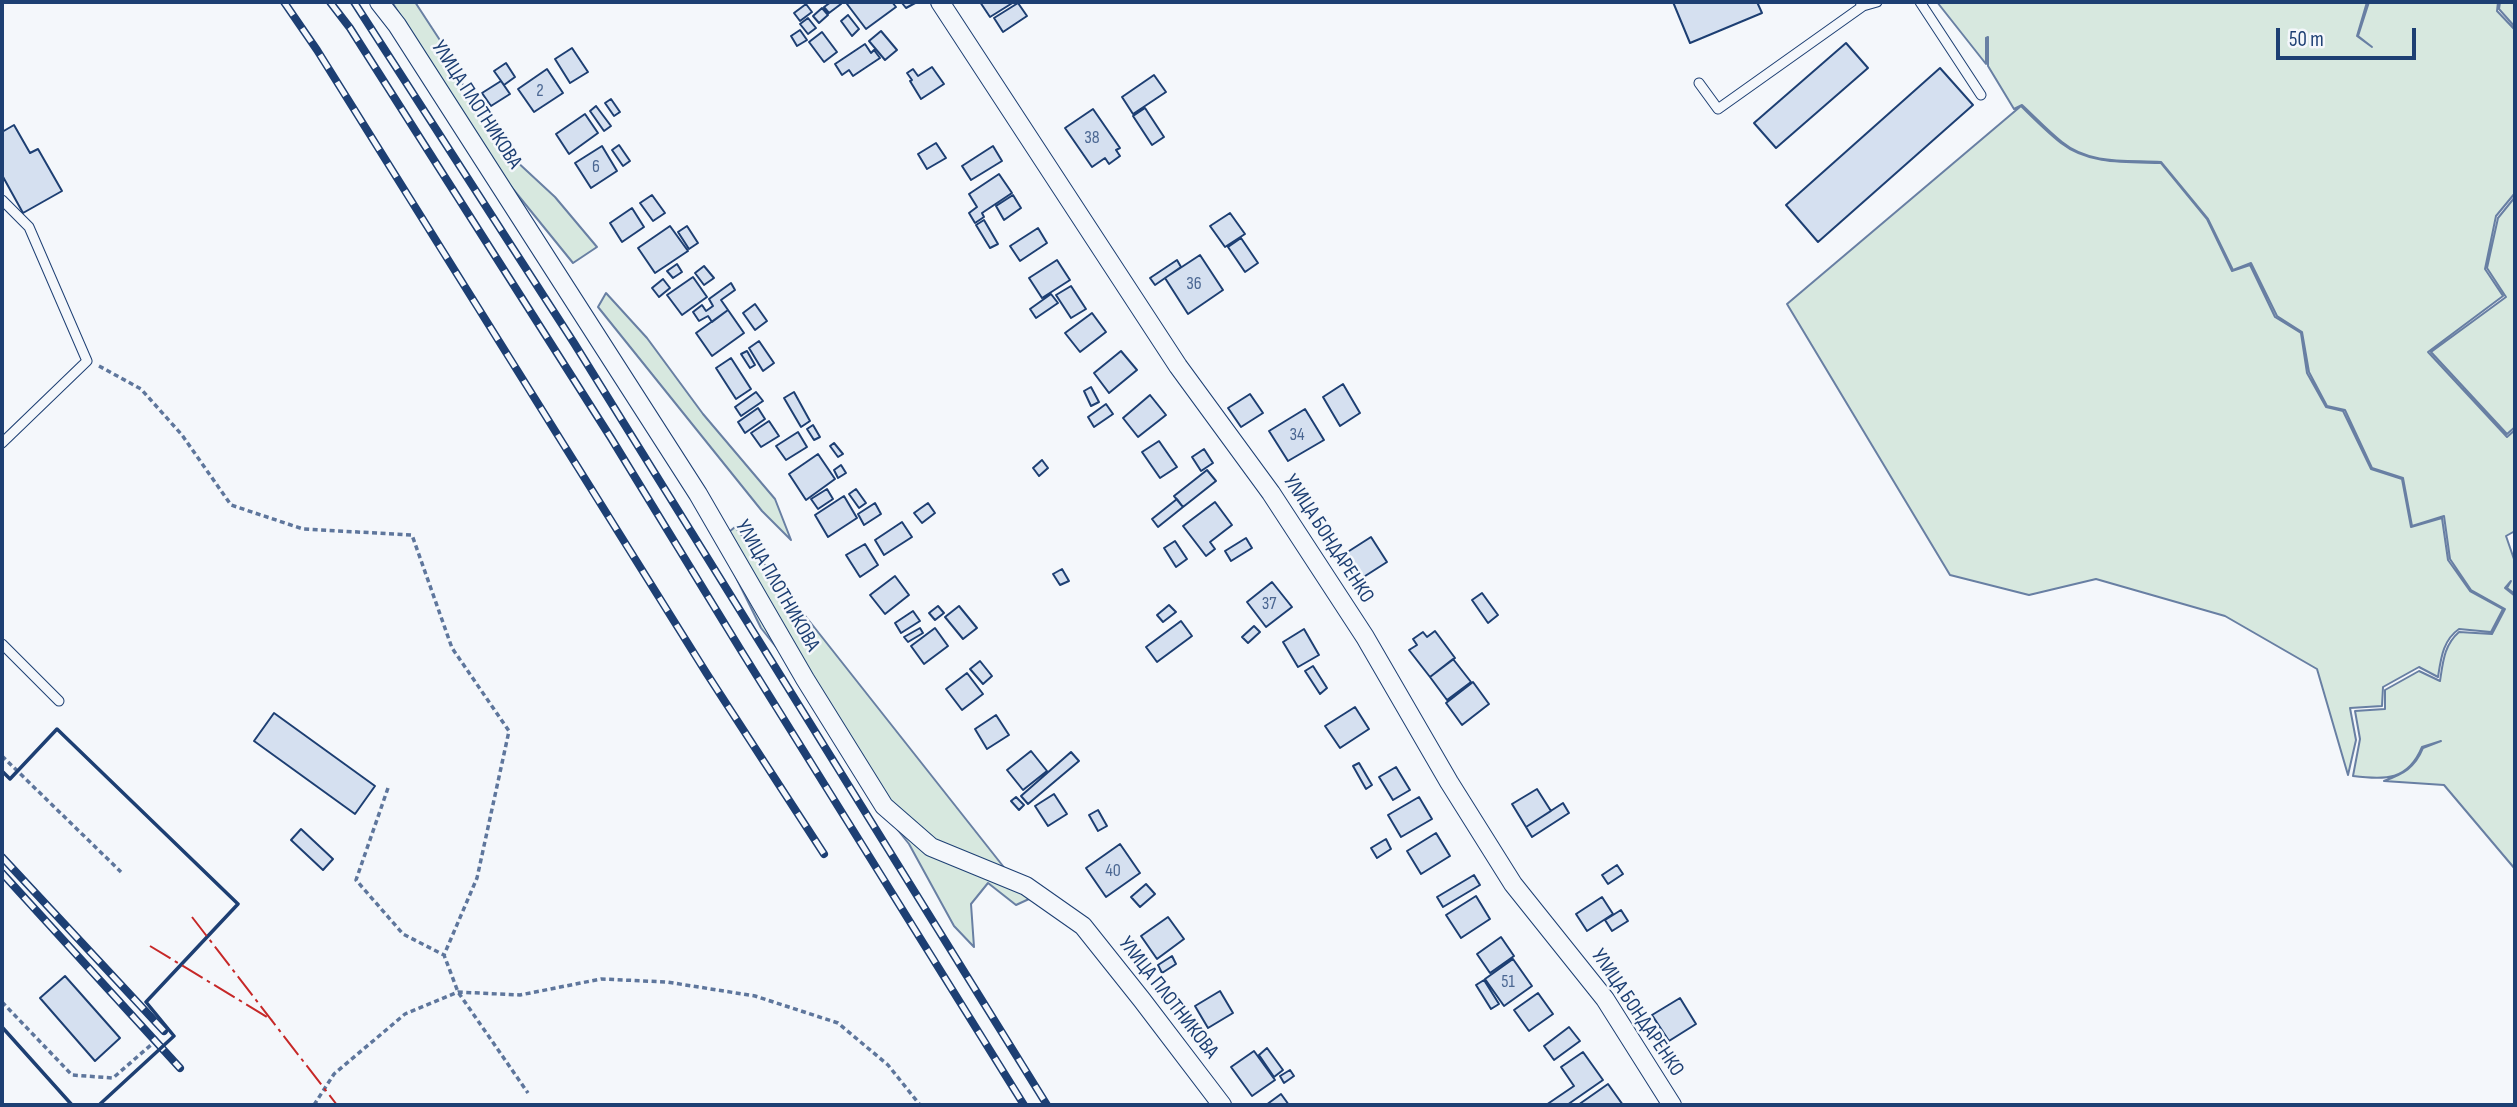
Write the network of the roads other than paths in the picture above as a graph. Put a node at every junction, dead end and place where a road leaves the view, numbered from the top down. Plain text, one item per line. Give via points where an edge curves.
1 (379, 2) edge
2 (940, 2) edge
3 (1877, 2) edge
4 (1920, 2) edge
5 (1861, 4) edge
6 (1699, 83) dead end
7 (1981, 94) dead end
8 (2, 201) edge
9 (2, 443) edge
10 (2, 644) edge
11 (59, 701) dead end
12 (1222, 1105) edge
13 (1672, 1105) edge

1 - 12 street, УЛИЦА ПЛОТНИКОВА via 698,494 884,806 930,847 1026,886 1083,926
2 - 13 street, УЛИЦА БОНДАРЕНКО via 1178,366 1271,493 1366,637 1513,884 1605,999
3 - 5 lane
4 - 7 lane
5 - 6 lane via 1718,109
8 - 9 lane via 29,227 88,360
10 - 11 lane

